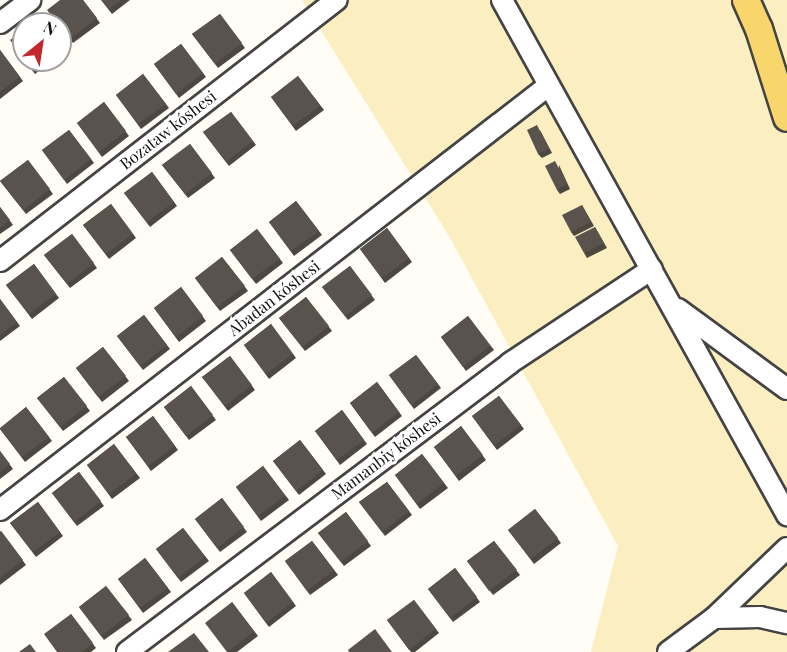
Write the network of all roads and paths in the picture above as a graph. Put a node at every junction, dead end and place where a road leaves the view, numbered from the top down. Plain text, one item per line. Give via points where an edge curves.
1 (30, 0) edge
2 (337, 0) edge
3 (502, 0) edge
4 (746, 0) edge
5 (0, 23) edge
6 (548, 86) junction
7 (787, 118) edge
8 (0, 261) edge
9 (652, 269) junction
10 (671, 303) junction
11 (787, 389) edge
12 (0, 510) edge
13 (787, 515) edge
14 (787, 548) edge
15 (714, 618) junction
16 (787, 623) edge
17 (127, 652) edge
18 (668, 652) edge

1 - 5 street
2 - 8 street, Bozataw kóshesi
3 - 6 street
4 - 7 main road
6 - 9 street
6 - 12 street, Abadan kóshesi
9 - 10 street
9 - 17 street, Mamanbiy kóshesi via 510,363
10 - 11 street
10 - 13 street
14 - 15 street
15 - 16 street via 760,617
15 - 18 street

